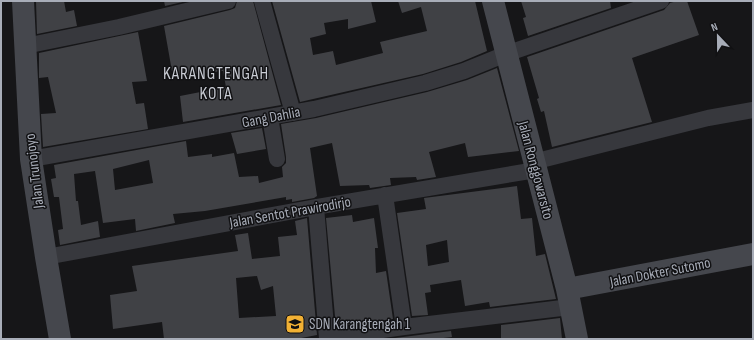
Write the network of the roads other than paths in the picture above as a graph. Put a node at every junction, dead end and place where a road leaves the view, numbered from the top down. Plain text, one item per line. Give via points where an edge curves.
1 (22, 1) edge
2 (228, 1) edge
3 (262, 1) edge
4 (493, 1) edge
5 (661, 1) edge
6 (25, 46) junction
7 (506, 54) junction
8 (753, 110) edge
9 (293, 113) junction
10 (270, 117) junction
11 (31, 159) junction
12 (277, 160) dead end
13 (534, 166) junction
14 (385, 195) junction
15 (316, 207) junction
16 (753, 254) edge
17 (46, 257) junction
18 (568, 298) junction
19 (404, 327) junction
20 (351, 337) edge
21 (60, 339) edge
22 (326, 339) edge
23 (577, 339) edge

1 - 6 street, Jalan Trunojoyo
2 - 6 street
3 - 9 street
4 - 7 street, Jalan Ronggowarsito
5 - 7 street, Gang Dahlia
6 - 11 street, Jalan Trunojoyo
7 - 9 street, Gang Dahlia via 425,83
7 - 13 street, Jalan Ronggowarsito
8 - 13 street, Jalan Sentot Prawirodirjo via 694,121
9 - 10 street, Gang Dahlia
10 - 11 street, Gang Dahlia
10 - 12 street
11 - 17 street, Jalan Trunojoyo
13 - 14 street, Jalan Sentot Prawirodirjo
13 - 18 street, Jalan Ronggowarsito
14 - 15 street, Jalan Sentot Prawirodirjo
14 - 19 street
15 - 17 street, Jalan Sentot Prawirodirjo
15 - 22 street
16 - 18 street, Jalan Dokter Sutomo
17 - 21 street, Jalan Trunojoyo
18 - 19 street
18 - 23 street, Jalan Ronggowarsito
19 - 20 street
20 - 22 street

